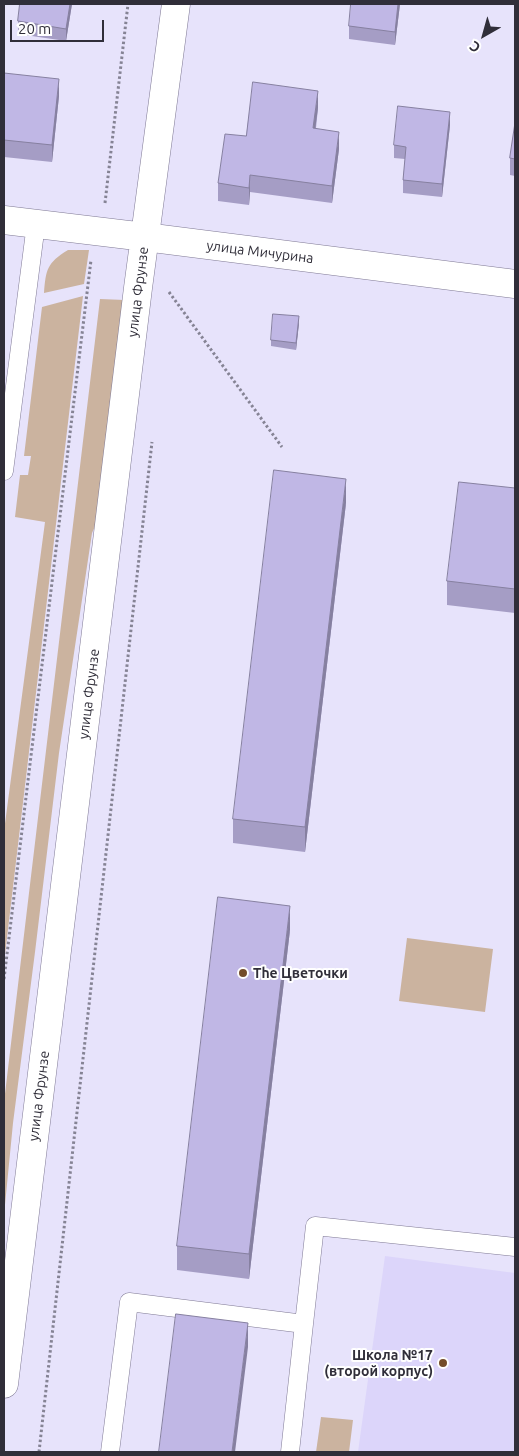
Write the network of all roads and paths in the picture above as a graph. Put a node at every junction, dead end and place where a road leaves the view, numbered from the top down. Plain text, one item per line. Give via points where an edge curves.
1 (128, 4) edge
2 (176, 4) edge
3 (4, 220) edge
4 (36, 224) junction
5 (96, 230) junction
6 (145, 237) junction
7 (515, 284) edge
8 (168, 302) dead end
9 (152, 441) dead end
10 (282, 447) dead end
11 (4, 471) edge
12 (4, 979) edge
13 (515, 1246) edge
14 (304, 1324) junction
15 (4, 1384) edge
16 (39, 1452) edge
17 (110, 1452) edge
18 (290, 1452) edge

1 - 5 path via 103,217
2 - 6 main road, улица Фрунзе
3 - 4 main road, улица Мичурина
4 - 5 main road, улица Мичурина
4 - 11 lane
5 - 6 main road, улица Мичурина
5 - 12 path
6 - 7 main road, улица Мичурина
6 - 15 main road, улица Фрунзе
8 - 10 path via 168,292
9 - 16 path
13 - 14 lane via 315,1226
14 - 17 lane via 129,1302
14 - 18 lane

